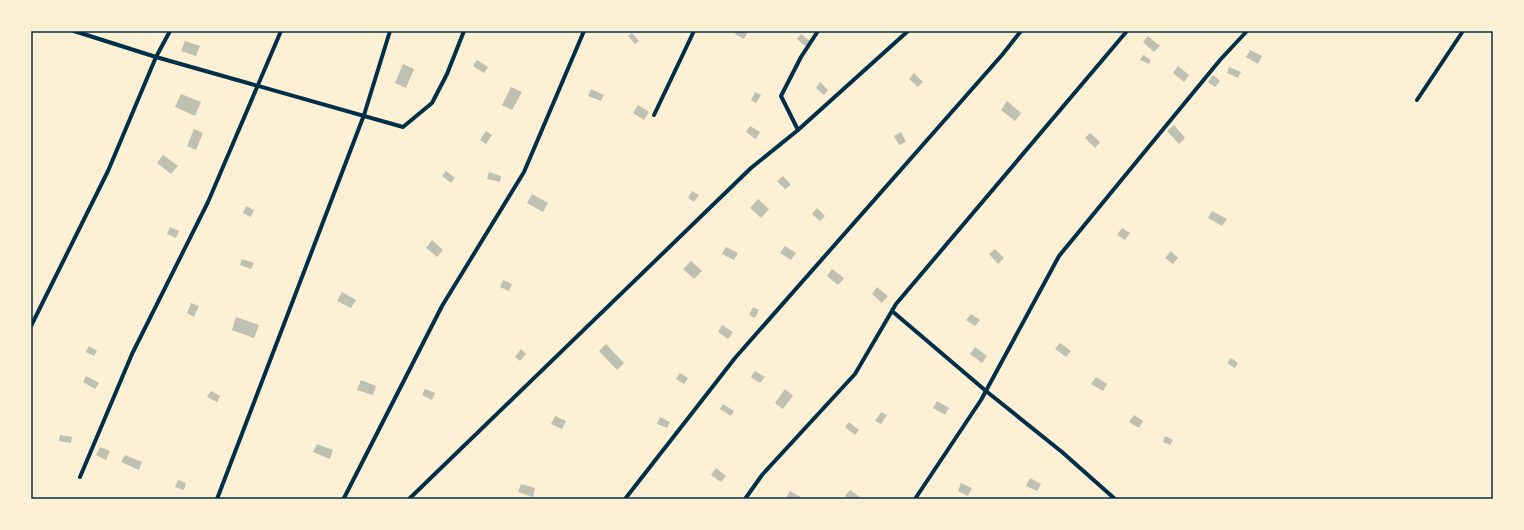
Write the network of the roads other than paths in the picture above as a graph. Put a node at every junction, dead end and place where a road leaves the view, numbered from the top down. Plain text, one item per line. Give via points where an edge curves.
1 (74, 31) edge
2 (170, 31) edge
3 (281, 31) edge
4 (390, 31) edge
5 (464, 31) edge
6 (584, 31) edge
7 (694, 31) edge
8 (818, 31) edge
9 (908, 31) edge
10 (1021, 31) edge
11 (1127, 31) edge
12 (1247, 31) edge
13 (1463, 31) edge
14 (156, 57) junction
15 (259, 87) junction
16 (1417, 100) dead end
17 (364, 115) junction
18 (654, 115) dead end
19 (798, 130) junction
20 (892, 311) junction
21 (31, 326) edge
22 (986, 391) junction
23 (80, 477) dead end
24 (344, 498) edge
25 (217, 499) edge
26 (409, 499) edge
27 (625, 499) edge
28 (744, 499) edge
29 (915, 499) edge
30 (1115, 499) edge

1 - 14 street
2 - 14 street
3 - 15 street
4 - 17 street
5 - 17 street via 432,103 403,128
6 - 24 street via 524,172 442,306
7 - 18 street
8 - 19 street via 781,96
9 - 19 street
10 - 27 street via 735,358
11 - 20 street
12 - 22 street via 1214,66 1059,256
13 - 16 street
14 - 15 street
14 - 21 street via 108,171
15 - 17 street
15 - 23 street via 208,202 132,354
17 - 25 street
19 - 26 street via 751,168
20 - 22 street
20 - 28 street via 855,374 762,475
22 - 29 street
22 - 30 street via 1062,452

